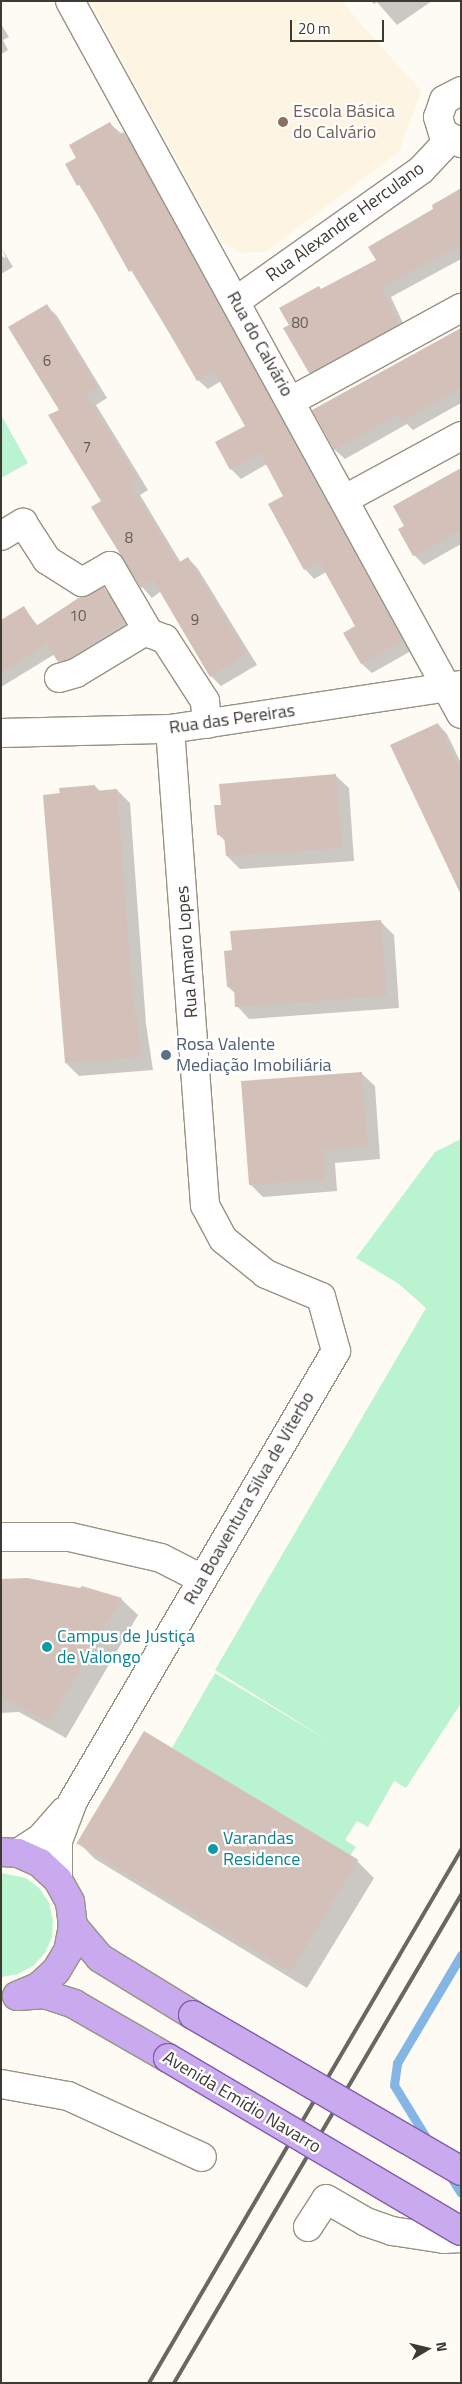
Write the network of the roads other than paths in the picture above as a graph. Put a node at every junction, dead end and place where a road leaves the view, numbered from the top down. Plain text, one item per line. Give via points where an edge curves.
1 (70, 1) edge
2 (461, 91) edge
3 (455, 141) edge
4 (236, 301) junction
5 (461, 308) edge
6 (291, 401) junction
7 (461, 436) edge
8 (345, 499) junction
9 (1, 536) edge
10 (147, 630) junction
11 (59, 678) dead end
12 (455, 686) edge
13 (461, 714) edge
14 (207, 724) junction
15 (170, 730) junction
16 (1, 733) edge
17 (336, 1351) joint
18 (1, 1536) edge
19 (202, 1579) junction
20 (73, 1801) junction
21 (9, 1852) edge
22 (58, 1880) junction
23 (73, 1926) junction
24 (6, 1999) edge
25 (1, 2084) edge
26 (202, 2157) dead end
27 (461, 2171) edge
28 (308, 2228) dead end
29 (455, 2236) edge

1 - 4 street, Rua do Calvário
2 - 3 street, Rua Alexandre Herculano via 450,95 440,108 440,125
3 - 4 street, Rua Alexandre Herculano via 421,170
4 - 6 street, Rua do Calvário
5 - 6 street
6 - 8 street, Rua do Calvário
7 - 8 street
8 - 12 street, Rua do Calvário
9 - 10 street via 23,522 47,560 82,582 110,566
10 - 11 street via 76,672
10 - 14 street via 165,639 205,701
12 - 13 street, Rua do Calvário
12 - 14 street, Rua das Pereiras
14 - 15 street, Rua das Pereiras
15 - 16 street, Rua das Pereiras
15 - 17 street, Rua Amaro Lopes via 205,1205 223,1239 266,1274 321,1297
17 - 19 street, Rua Boaventura Silva de Viterbo
18 - 19 street via 70,1538 161,1558
19 - 20 street, Rua Boaventura Silva de Viterbo
20 - 21 street, Rua Boaventura Silva de Viterbo via 41,1838
20 - 22 street, Rua Boaventura Silva de Viterbo via 58,1841
21 - 22 main road, Avenida Emídio Navarro via 40,1863
22 - 23 main road, Avenida Emídio Navarro via 70,1902
23 - 24 main road, Avenida Emídio Navarro via 68,1951 56,1971 38,1987
23 - 27 main road, bridge via 100,1958 193,2016
24 - 29 main road, Avenida Emídio Navarro, bridge via 44,1994 74,2004 168,2058
25 - 26 street via 68,2096
28 - 29 street via 326,2199 366,2222 392,2230

